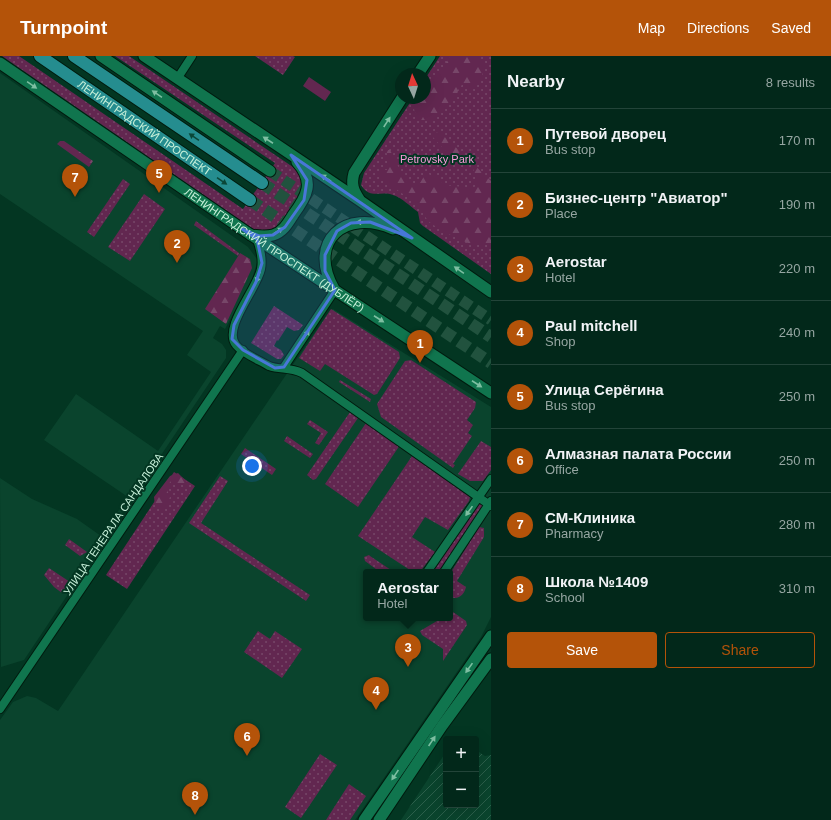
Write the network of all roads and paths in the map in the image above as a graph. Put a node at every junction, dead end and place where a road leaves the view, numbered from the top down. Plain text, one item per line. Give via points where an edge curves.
1 (40, 56) edge
2 (74, 56) edge
3 (101, 56) edge
4 (144, 56) edge
5 (192, 56) edge
6 (430, 56) edge
7 (0, 63) edge
8 (422, 68) edge
9 (177, 78) junction
10 (398, 104) edge
11 (292, 155) junction
12 (270, 171) tunnel mouth
13 (262, 183) tunnel mouth
14 (250, 200) tunnel mouth
15 (359, 200) junction
16 (242, 230) junction
17 (412, 238) junction
18 (257, 239) junction
19 (334, 290) junction
20 (491, 292) edge
21 (243, 350) junction
22 (284, 367) junction
23 (491, 393) edge
24 (491, 479) edge
25 (478, 497) junction
26 (490, 504) edge
27 (429, 569) edge
28 (446, 569) edge
29 (491, 636) edge
30 (491, 660) edge
31 (0, 709) edge
32 (364, 820) edge
33 (379, 820) edge

1 -> 14 main road, ЛЕНИНГРАДСКИЙ ПРОСПЕКТ
13 -> 2 main road, ЛЕНИНГРАДСКИЙ ПРОСПЕКТ
12 -> 3 main road
4 - 9 main road
5 - 9 street
6 - 8 main road
7 -> 16 main road, ЛЕНИНГРАДСКИЙ ПРОСПЕКТ (ДУБЛЁР)
11 -> 9 main road
15 -> 10 main road via 351,181 354,173
15 -> 11 main road
16 -> 11 main road via 260,236 280,232 304,200 307,194 307,180
15 - 17 main road
16 - 18 main road, ЛЕНИНГРАДСКИЙ ПРОСПЕКТ (ДУБЛЁР)
17 -> 19 main road via 389,227 370,222 352,223 341,229 332,238 325,255 325,271
20 -> 17 main road
18 - 19 main road, ЛЕНИНГРАДСКИЙ ПРОСПЕКТ (ДУБЛЁР)
18 -> 21 street via 262,258 260,275 231,335 236,346
22 -> 19 street
19 -> 23 main road, ЛЕНИНГРАДСКИЙ ПРОСПЕКТ (ДУБЛЁР)
21 - 22 street via 269,366
21 - 31 street, УЛИЦА ГЕНЕРАЛА САНДАЛОВА
22 - 25 street via 302,373
24 - 25 street
25 - 26 street
25 -> 27 street
26 - 28 street
29 -> 32 main road
33 -> 30 main road via 442,726

